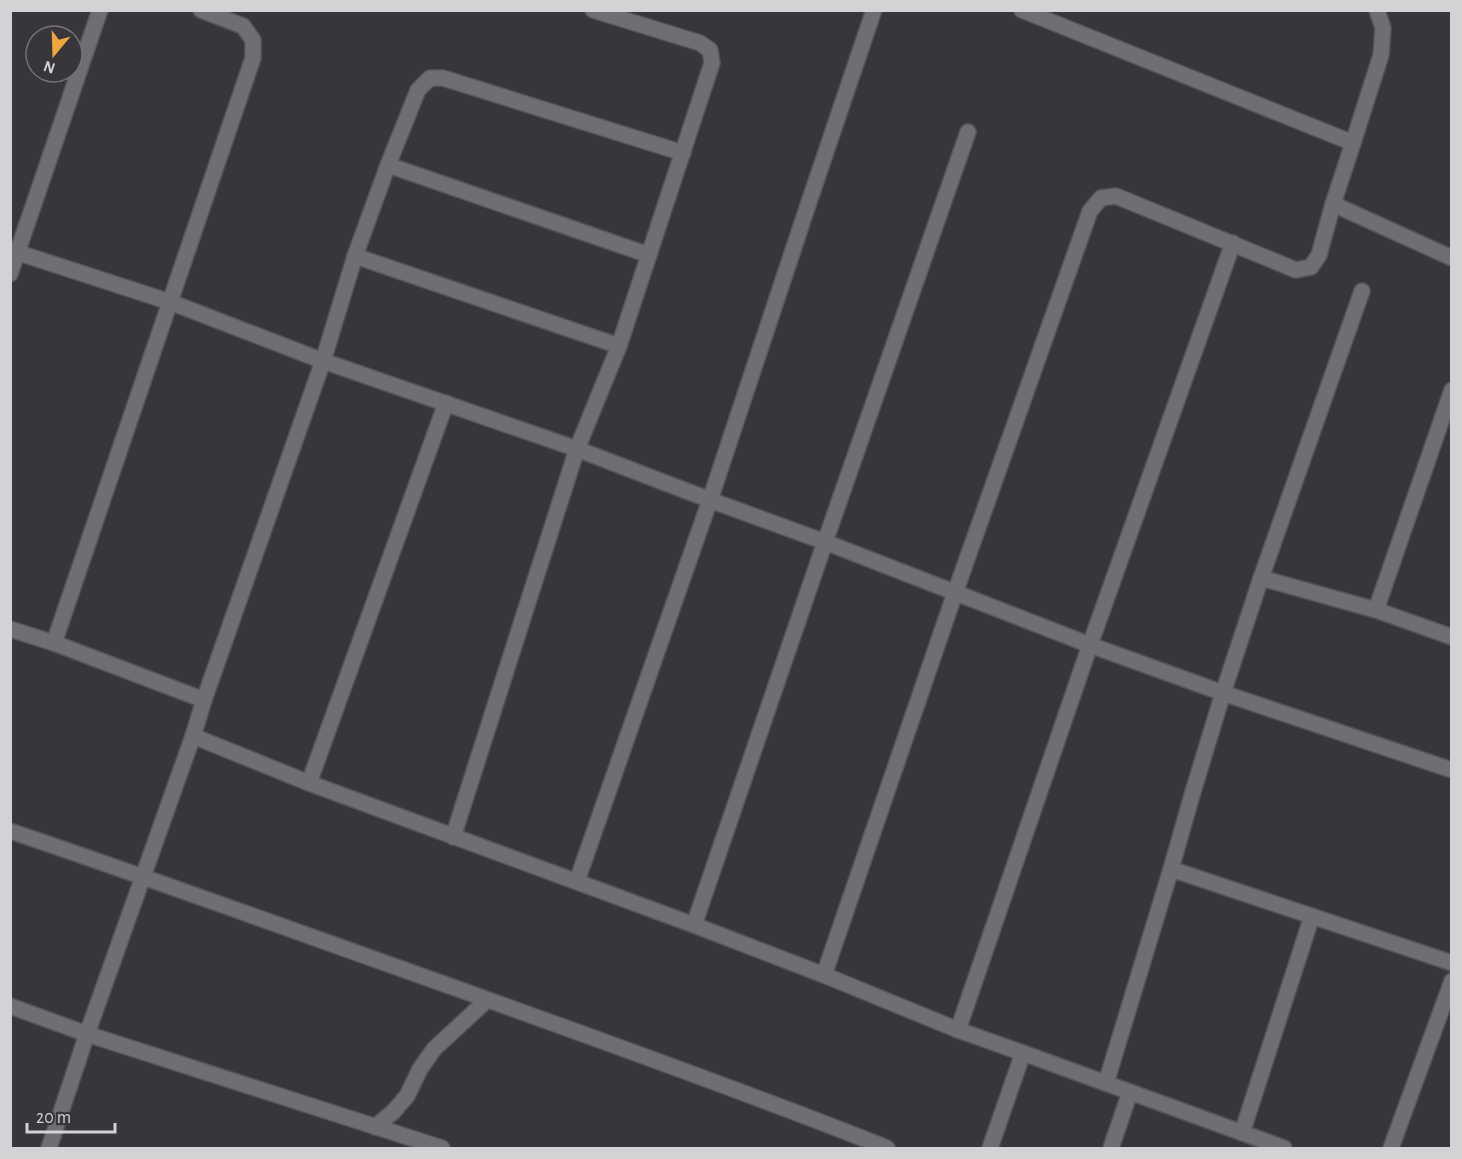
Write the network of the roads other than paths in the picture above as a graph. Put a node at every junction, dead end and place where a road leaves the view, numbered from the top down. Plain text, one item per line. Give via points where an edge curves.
1 (100, 10) edge
2 (201, 10) edge
3 (593, 10) edge
4 (874, 10) edge
5 (1022, 10) edge
6 (1377, 10) edge
7 (968, 132) dead end
8 (1353, 144) junction
9 (683, 153) junction
10 (388, 165) junction
11 (1332, 204) junction
12 (1233, 243) junction
13 (14, 251) edge
14 (649, 255) junction
15 (1451, 255) edge
16 (355, 256) junction
17 (10, 274) edge
18 (1362, 291) dead end
19 (170, 302) junction
20 (620, 346) junction
21 (322, 361) junction
22 (1452, 390) edge
23 (446, 403) junction
24 (577, 449) junction
25 (710, 500) junction
26 (825, 542) junction
27 (1261, 578) junction
28 (955, 593) junction
29 (1376, 610) junction
30 (10, 629) edge
31 (1452, 637) edge
32 (54, 644) junction
33 (1090, 645) junction
34 (1223, 693) junction
35 (204, 700) junction
36 (193, 736) junction
37 (1452, 770) edge
38 (309, 783) junction
39 (10, 831) edge
40 (453, 837) junction
41 (1171, 869) junction
42 (143, 876) junction
43 (577, 881) junction
44 (1312, 916) junction
45 (694, 925) junction
46 (1452, 963) edge
47 (824, 975) junction
48 (1452, 981) edge
49 (487, 1000) junction
50 (10, 1006) edge
51 (958, 1030) junction
52 (87, 1034) junction
53 (1023, 1053) junction
54 (1106, 1083) junction
55 (1130, 1092) junction
56 (375, 1127) junction
57 (1242, 1133) junction
58 (49, 1149) edge
59 (442, 1149) edge
60 (887, 1149) edge
61 (990, 1149) edge
62 (1111, 1149) edge
63 (1284, 1149) edge
64 (1391, 1149) edge

1 - 13 street
2 - 19 street via 243,26 253,40 253,58
3 - 9 street via 700,43 710,50 712,63
4 - 25 street
5 - 8 street
6 - 8 street via 1383,28 1381,55
7 - 26 street
8 - 11 street
9 - 10 street via 443,78 430,78 418,90
9 - 14 street
10 - 14 street
10 - 16 street
11 - 12 street via 1319,255 1311,267 1296,270
11 - 15 street
12 - 28 street via 1116,196 1101,198 1090,211
12 - 33 street
13 - 17 street
13 - 19 street
14 - 20 street
16 - 20 street
16 - 21 street
18 - 27 street
19 - 21 street
19 - 32 street
20 - 24 street
21 - 23 street
21 - 35 street
22 - 29 street
23 - 24 street
23 - 38 street
24 - 25 street
24 - 40 street
25 - 26 street
25 - 43 street
26 - 28 street
26 - 45 street
27 - 29 street
27 - 34 street
28 - 33 street
28 - 47 street
29 - 31 street
30 - 32 street
32 - 35 street
33 - 34 street
33 - 51 street
34 - 37 street
34 - 41 street
35 - 36 street
36 - 38 street
36 - 42 street
38 - 40 street
39 - 42 street
40 - 43 street
41 - 44 street
41 - 54 street
42 - 49 street
42 - 52 street
43 - 45 street
44 - 46 street
44 - 57 street
45 - 47 street
47 - 51 street
48 - 64 street
49 - 56 street via 434,1048 407,1096
49 - 60 street
50 - 52 street
51 - 53 street
52 - 56 street
52 - 58 street
53 - 54 street
53 - 61 street
54 - 55 street
55 - 57 street
55 - 62 street
56 - 59 street
57 - 63 street

